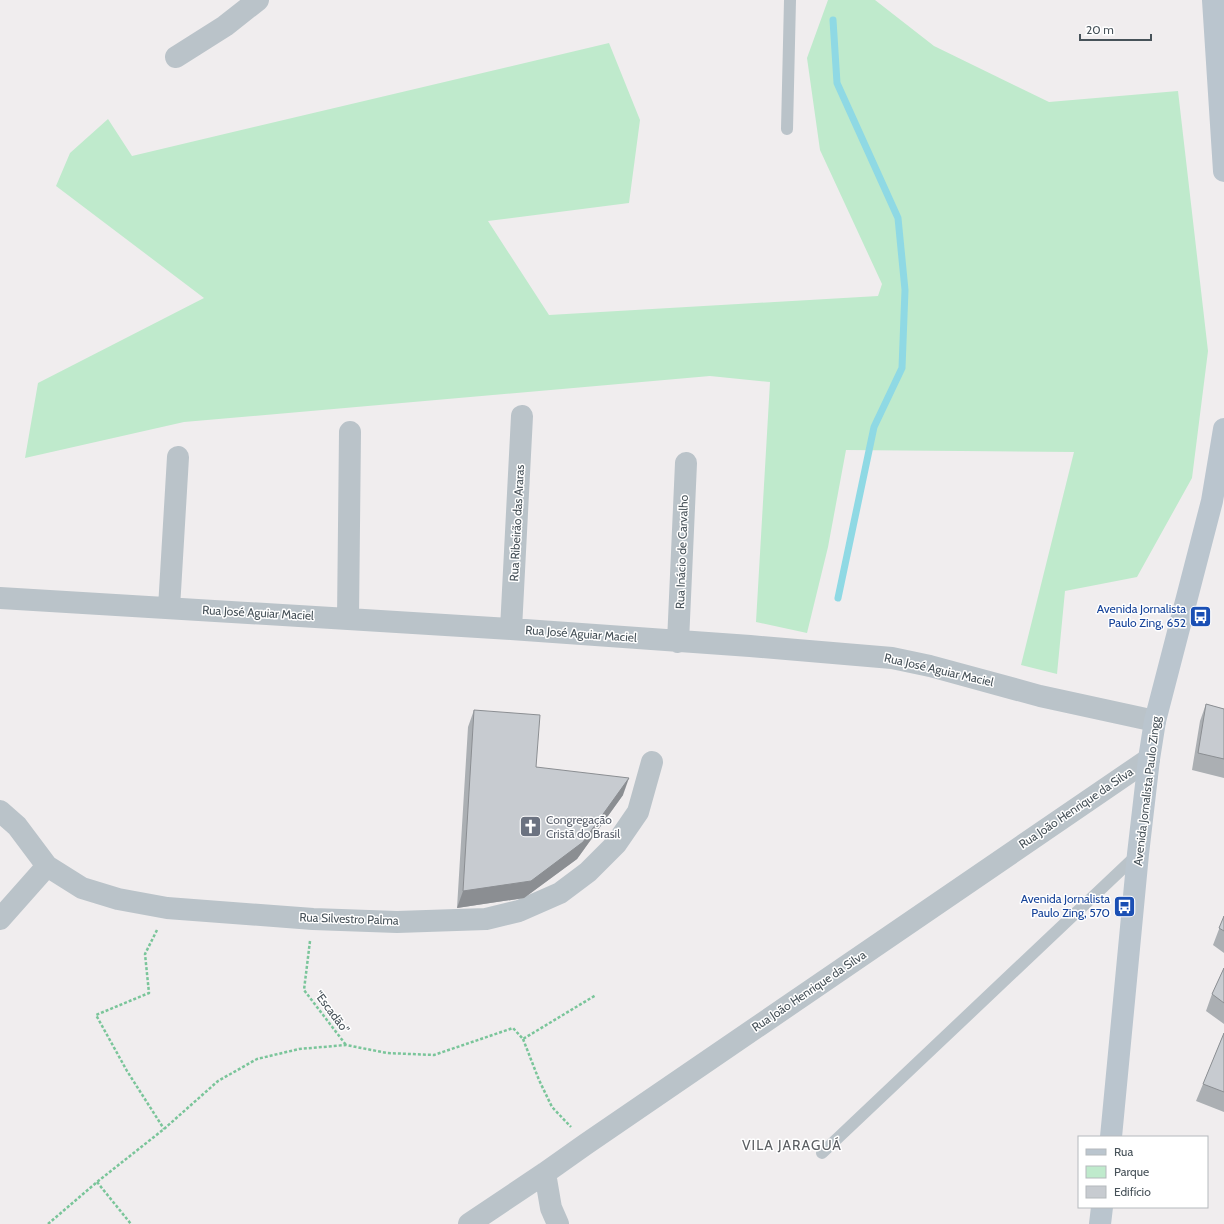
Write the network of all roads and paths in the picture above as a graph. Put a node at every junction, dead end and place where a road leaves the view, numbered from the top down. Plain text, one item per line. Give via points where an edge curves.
1 (258, 0) edge
2 (790, 0) edge
3 (1213, 0) edge
4 (176, 57) dead end
5 (787, 129) dead end
6 (1224, 171) edge
7 (522, 416) dead end
8 (1224, 429) edge
9 (350, 432) dead end
10 (178, 457) dead end
11 (686, 463) dead end
12 (0, 598) edge
13 (169, 608) junction
14 (348, 618) junction
15 (511, 629) junction
16 (678, 642) junction
17 (1155, 721) junction
18 (1149, 759) junction
19 (652, 762) dead end
20 (0, 811) edge
21 (1138, 854) junction
22 (47, 866) junction
23 (167, 908) junction
24 (0, 919) edge
25 (313, 919) junction
26 (596, 995) dead end
27 (523, 1039) junction
28 (346, 1045) junction
29 (164, 1129) junction
30 (1111, 1136) edge
31 (586, 1144) junction
32 (822, 1153) dead end
33 (545, 1173) junction
34 (97, 1182) junction
35 (1102, 1208) edge
36 (48, 1224) edge
37 (131, 1224) edge
38 (469, 1224) edge
39 (558, 1224) edge
40 (1100, 1224) edge

1 - 4 street via 225,26
2 - 5 lane
3 - 6 main road
7 - 15 street, Rua Ribeirão das Araras
8 - 17 main road, Avenida Jornalista Paulo Zingg via 1212,501
9 - 14 street
10 - 13 street
11 - 16 street, Rua Inácio de Carvalho
12 - 13 street, Rua José Aguiar Maciel
13 - 14 street, Rua José Aguiar Maciel
14 - 15 street, Rua José Aguiar Maciel
15 - 16 street, Rua José Aguiar Maciel
16 - 17 street, Rua José Aguiar Maciel via 892,658 1040,696
17 - 18 main road, Avenida Jornalista Paulo Zingg
18 - 21 main road, Avenida Jornalista Paulo Zingg
18 - 31 street, Rua João Henrique da Silva
19 - 25 street, Rua Silvestro Palma via 638,812 616,844 588,872 560,893 519,912 486,919 397,922
20 - 22 street via 17,826
21 - 30 main road, Avenida Jornalista Paulo Zingg
21 - 32 lane
22 - 23 street, Rua Silvestro Palma via 82,888 118,899
22 - 24 street
23 - 25 street, Rua Silvestro Palma
23 - 29 path via 145,954 150,993 96,1014 127,1071
25 - 28 path, "Escadão" via 304,990
26 - 27 path
27 - 28 path via 513,1028 434,1055 387,1053
27 - 31 path via 552,1107
28 - 29 path via 299,1049 257,1059 218,1081
29 - 34 path
31 - 33 street, Rua João Henrique da Silva
33 - 38 street, Rua João Henrique da Silva
33 - 39 street via 551,1208
34 - 36 path
34 - 37 path
35 - 40 main road

